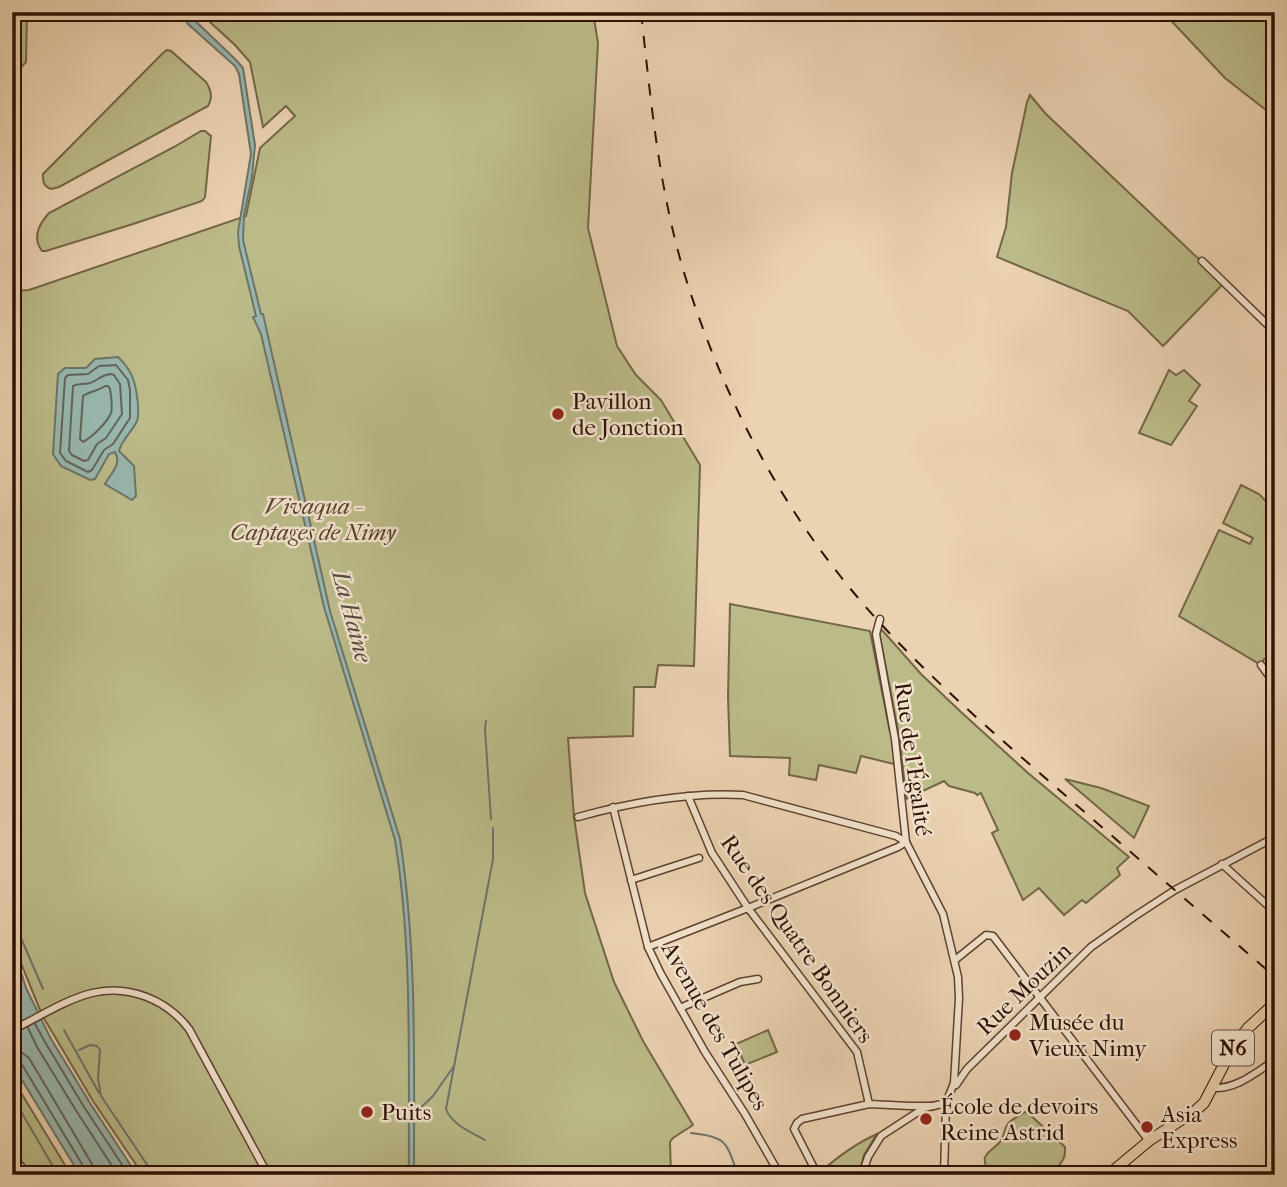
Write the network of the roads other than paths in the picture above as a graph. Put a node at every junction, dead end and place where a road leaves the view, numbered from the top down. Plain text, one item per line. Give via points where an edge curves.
1 (1202, 261) dead end
2 (1275, 319) edge
3 (1268, 325) junction
4 (1275, 331) edge
5 (880, 619) dead end
6 (1261, 665) dead end
7 (1275, 684) edge
8 (688, 796) junction
9 (613, 807) junction
10 (578, 817) dead end
11 (1275, 836) edge
12 (906, 842) junction
13 (699, 858) dead end
14 (1222, 864) junction
15 (631, 880) junction
16 (748, 908) junction
17 (1275, 912) edge
18 (648, 947) junction
19 (955, 960) junction
20 (758, 979) dead end
21 (1039, 998) junction
22 (1275, 1003) edge
23 (680, 1008) junction
24 (12, 1030) edge
25 (1275, 1060) edge
26 (1213, 1087) junction
27 (946, 1103) junction
28 (869, 1104) junction
29 (933, 1105) junction
30 (1149, 1141) junction
31 (12, 1158) edge
32 (945, 1174) edge
33 (27, 1175) edge
34 (268, 1175) edge
35 (780, 1175) edge
36 (813, 1175) edge
37 (863, 1175) edge
38 (1108, 1175) edge

1 - 3 street
2 - 3 street
3 - 4 street
5 - 12 street, Rue de l'Égalité via 876,634 895,739
6 - 7 street
8 - 9 street
8 - 12 street via 743,795
8 - 16 street, Rue des Quatre Bonniers via 712,853
9 - 10 street
9 - 15 street, Avenue des Tulipes
11 - 14 street, Rue Mouzin
12 - 16 street
12 - 19 street, Rue de l'Égalité via 943,914
13 - 15 street
14 - 17 street
14 - 21 street, Rue Mouzin via 1091,947
15 - 18 street, Avenue des Tulipes
16 - 18 street
16 - 28 street, Rue des Quatre Bonniers via 857,1052
18 - 23 street, Avenue des Tulipes
19 - 21 street via 990,935
19 - 27 street, Rue de l'Égalité via 959,998 954,1083
20 - 23 street
21 - 27 street, Rue Mouzin via 967,1069
21 - 30 street
22 - 26 main road, N6 via 1241,1036
23 - 35 street, Avenue des Tulipes
24 - 34 street via 91,994 116,991 146,996 168,1008 195,1039
25 - 26 street via 1236,1085
26 - 30 main road, N6 via 1200,1107
27 - 29 street
27 - 32 street, Rue de l'Égalité
28 - 29 street
28 - 36 street via 802,1119 795,1125
29 - 37 street via 881,1136
30 - 38 main road, N6
31 - 33 main road

